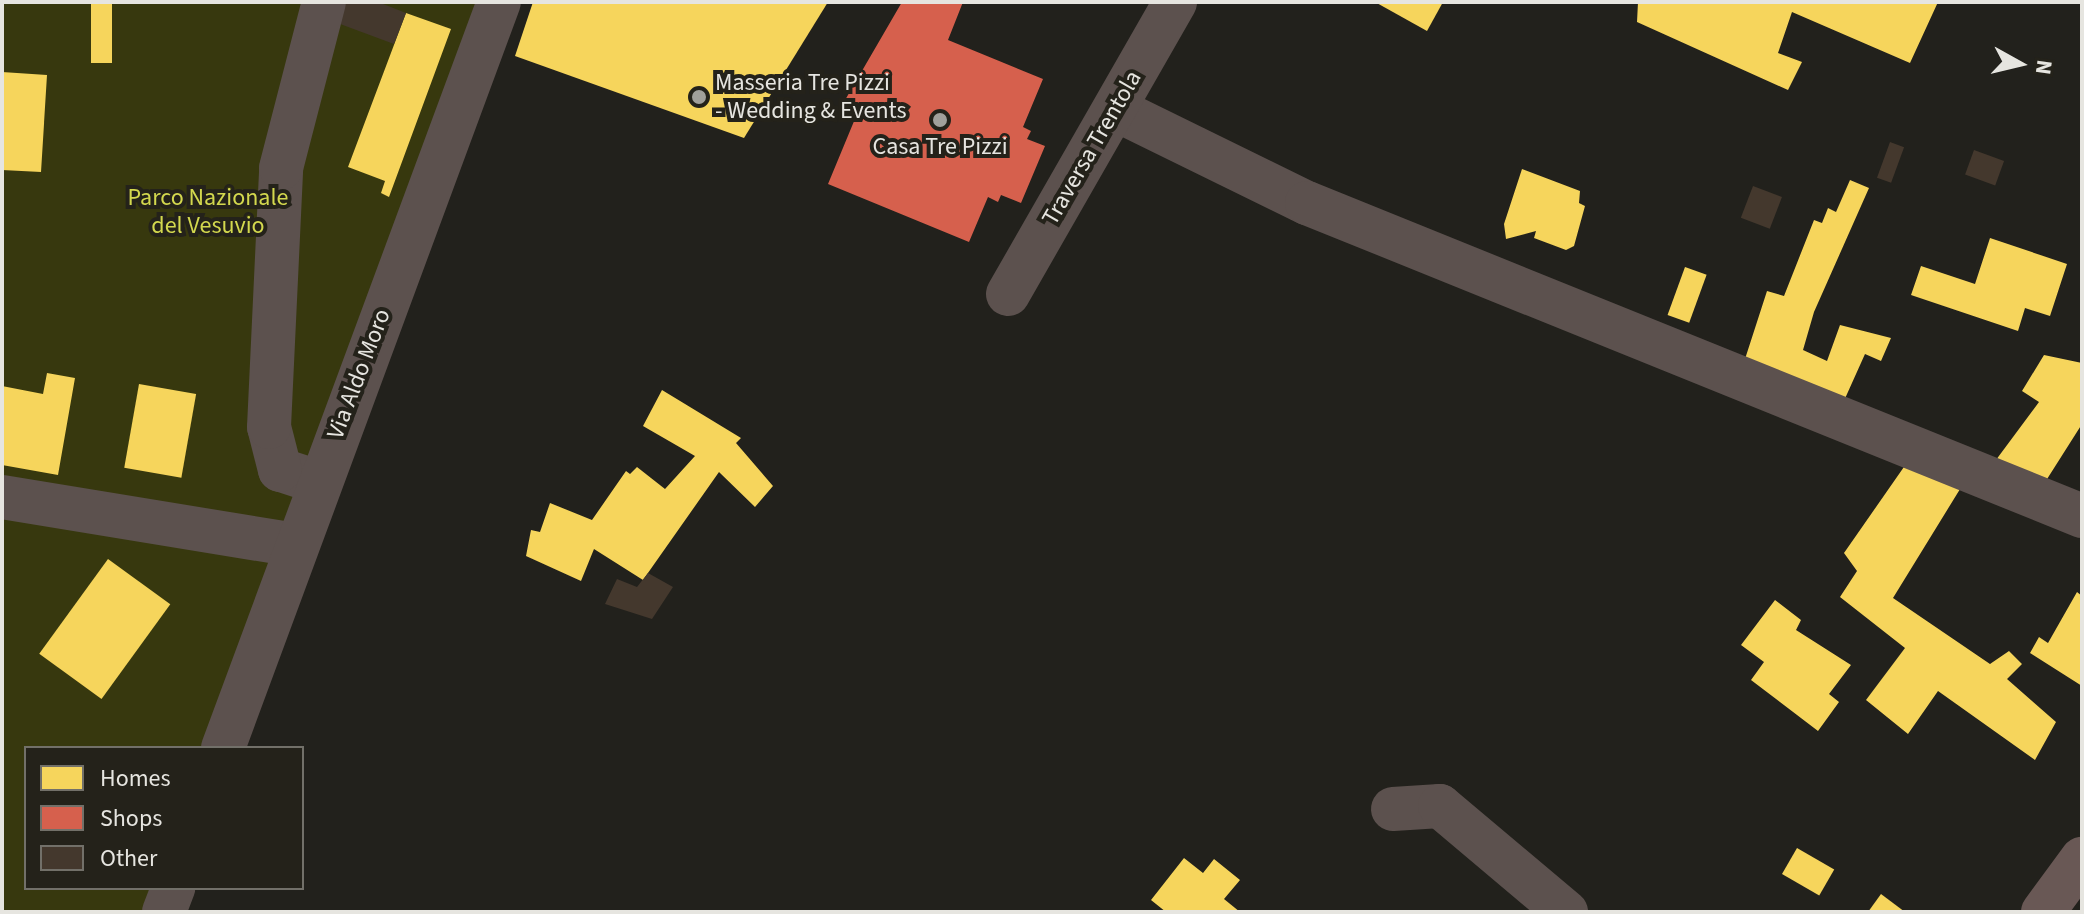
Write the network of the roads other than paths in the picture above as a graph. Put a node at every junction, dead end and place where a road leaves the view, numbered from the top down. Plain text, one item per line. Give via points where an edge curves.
1 (324, 2) edge
2 (499, 2) edge
3 (1175, 2) edge
4 (1115, 109) junction
5 (1008, 294) dead end
6 (318, 482) junction
7 (2, 497) edge
8 (2082, 516) edge
9 (294, 545) junction
10 (224, 746) edge
11 (1393, 809) dead end
12 (2082, 859) edge
13 (172, 890) edge
14 (164, 912) edge
15 (1566, 912) edge
16 (2043, 912) edge

1 - 6 street via 281,168 269,427 271,453 280,470
2 - 6 street, Via Aldo Moro
3 - 4 street, Traversa Trentola
4 - 5 street, Traversa Trentola
4 - 8 street via 1363,227
6 - 9 street, Via Aldo Moro
7 - 9 street
9 - 10 street, Via Aldo Moro
11 - 15 street via 1440,806
12 - 16 main road
13 - 14 street

